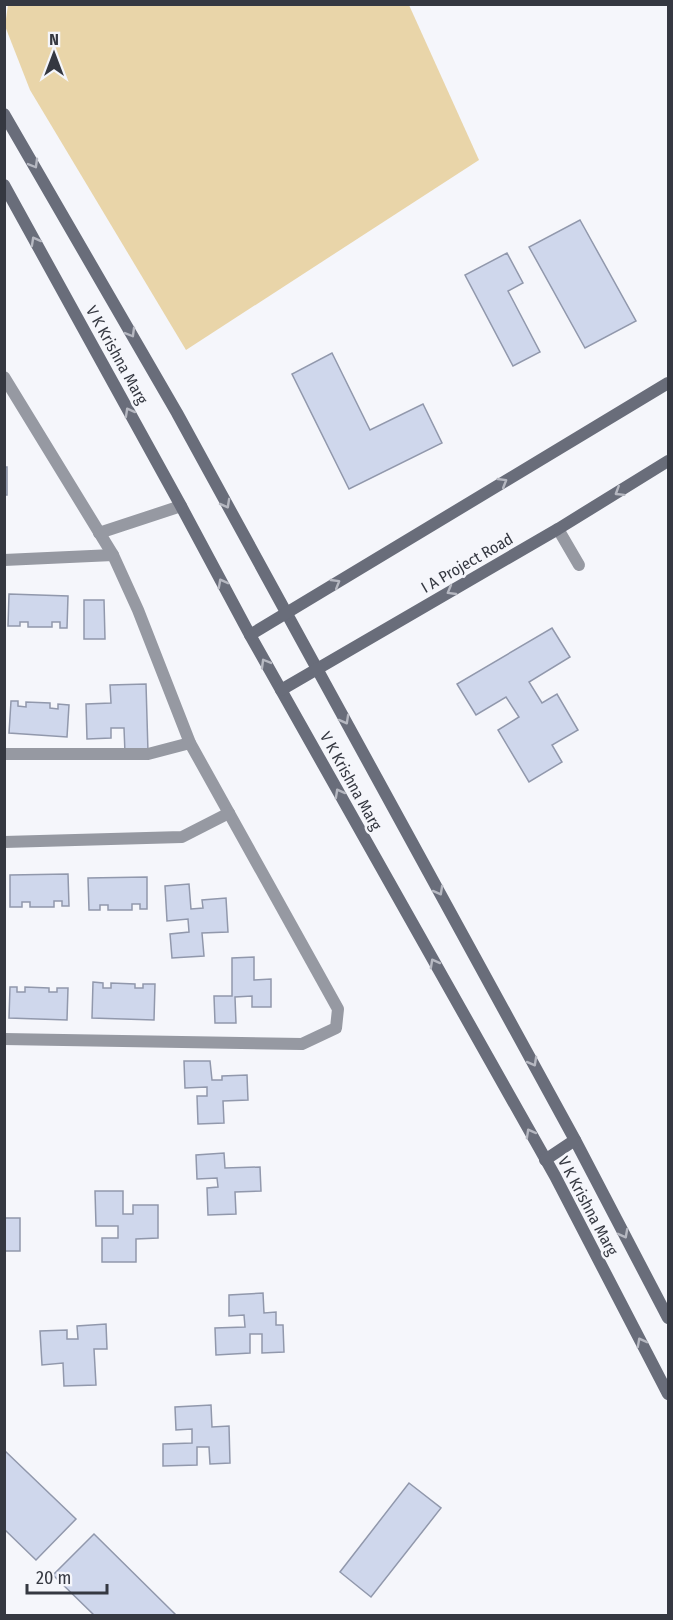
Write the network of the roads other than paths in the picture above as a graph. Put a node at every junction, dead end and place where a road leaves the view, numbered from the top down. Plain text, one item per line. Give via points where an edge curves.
1 (4, 114) edge
2 (4, 185) edge
3 (4, 377) edge
4 (669, 382) edge
5 (669, 461) edge
6 (181, 506) junction
7 (558, 529) junction
8 (99, 533) junction
9 (113, 555) junction
10 (4, 560) edge
11 (579, 565) dead end
12 (286, 613) junction
13 (250, 635) junction
14 (317, 668) junction
15 (281, 690) junction
16 (190, 743) junction
17 (4, 754) edge
18 (230, 813) junction
19 (4, 842) edge
20 (4, 1039) edge
21 (575, 1140) junction
22 (546, 1160) junction
23 (669, 1318) edge
24 (669, 1394) edge

1 -> 12 street, V K Krishna Marg via 177,413
6 -> 2 street, V K Krishna Marg
3 - 8 street
12 -> 4 street
5 -> 7 street, I A Project Road
6 - 8 street
13 -> 6 street, V K Krishna Marg
7 - 11 street
7 -> 14 street, I A Project Road
8 - 9 street
9 - 10 street
9 - 16 street
12 - 13 street
12 - 14 street, V K Krishna Marg
15 -> 13 street, V K Krishna Marg
14 - 15 street, I A Project Road
14 -> 21 street, V K Krishna Marg
22 -> 15 street, V K Krishna Marg
16 - 17 street via 148,754
16 - 18 street
18 - 19 street via 182,837
18 - 20 street via 338,1009 336,1028 302,1044
21 - 22 street
21 -> 23 street, V K Krishna Marg
24 -> 22 street, V K Krishna Marg

